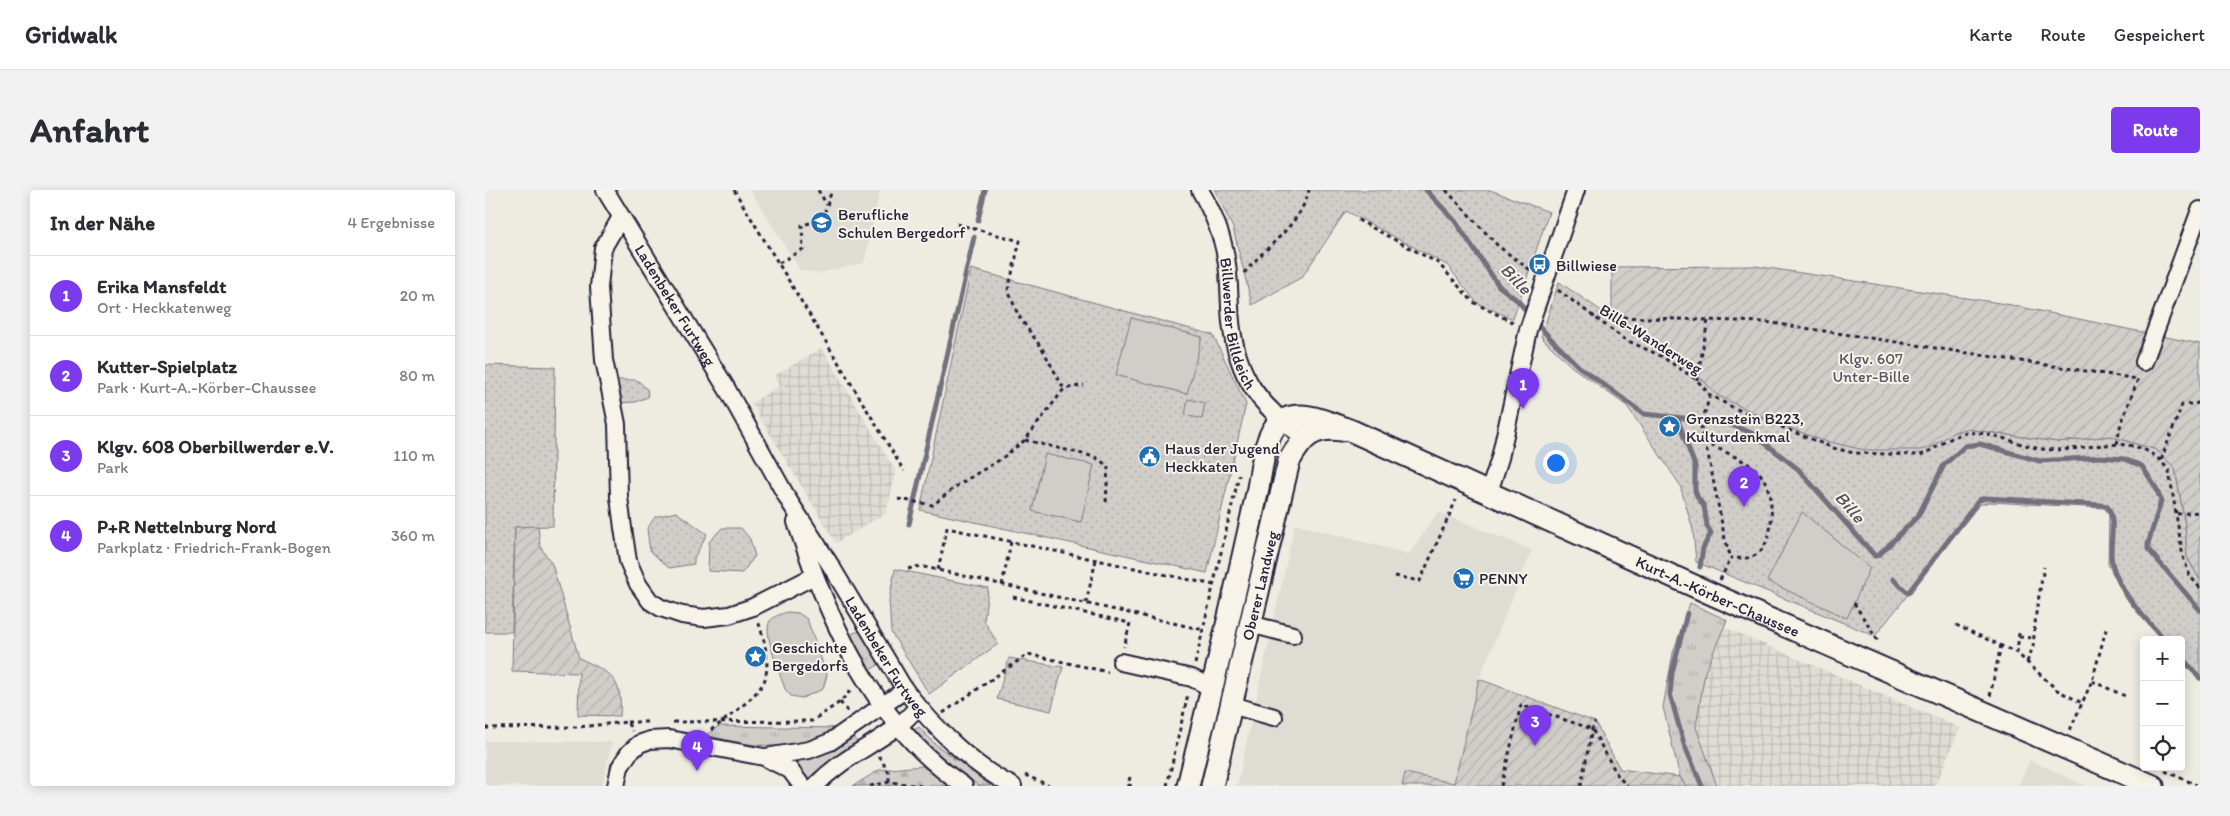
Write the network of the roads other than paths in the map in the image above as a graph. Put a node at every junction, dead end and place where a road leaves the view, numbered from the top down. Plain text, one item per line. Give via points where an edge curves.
1 (605, 190) edge
2 (1200, 190) edge
3 (1576, 190) edge
4 (2200, 210) edge
5 (621, 217) junction
6 (2144, 362) dead end
7 (1281, 421) junction
8 (1352, 431) junction
9 (1304, 437) junction
10 (1489, 492) junction
11 (789, 501) junction
12 (1242, 561) junction
13 (814, 576) junction
14 (1260, 580) junction
15 (1250, 624) junction
16 (1293, 635) dead end
17 (1121, 662) road end
18 (1212, 688) junction
19 (905, 690) junction
20 (1231, 705) junction
21 (883, 706) junction
22 (918, 707) junction
23 (1274, 717) dead end
24 (899, 726) junction
25 (764, 757) junction
26 (1018, 780) edge
27 (616, 786) edge
28 (802, 786) edge
29 (815, 786) edge
30 (964, 786) edge
31 (1188, 786) edge
32 (1212, 786) edge
33 (2153, 786) edge

1 - 5 street, Ladenbeker Furtweg
2 - 7 street, Billwerder Billdeich via 1220,233 1227,259 1234,338 1242,367 1255,393
3 - 10 street via 1528,330 1500,458
4 - 6 street
5 - 11 street, Ladenbeker Furtweg via 727,389
5 - 13 street via 603,248 599,287 604,360 617,424 619,497 628,561 637,584 650,601 661,608 704,618 729,615 753,607
7 - 8 main road, Kurt-A.-Körber-Chaussee via 1302,416 1317,418
7 - 9 street, Billwerder Billdeich
7 - 12 main road, Oberer Landweg via 1271,432 1267,444
8 - 9 main road via 1327,430
8 - 10 main road, Kurt-A.-Körber-Chaussee
9 - 14 main road, Oberer Landweg via 1289,461
10 - 33 main road, Kurt-A.-Körber-Chaussee via 1714,595
11 - 13 street, Ladenbeker Furtweg
11 - 19 street, Ladenbeker Furtweg
12 - 14 main road via 1254,566
12 - 18 main road, Oberer Landweg
13 - 21 street, Ladenbeker Furtweg via 864,680
14 - 15 main road, Oberer Landweg
15 - 16 street
15 - 20 main road, Oberer Landweg
17 - 18 street via 1192,678
18 - 20 main road
18 - 31 main road, Oberer Landweg
19 - 21 street
19 - 22 street, Ladenbeker Furtweg
20 - 23 street
20 - 32 main road, Oberer Landweg
21 - 24 street, Ladenbeker Furtweg
21 - 25 street via 830,742 801,752
22 - 24 street
22 - 26 street, Ladenbeker Furtweg via 954,744 1000,779
24 - 29 street via 848,758
24 - 30 street, Ladenbeker Furtweg via 933,762
25 - 27 street via 669,739 650,740 629,753 620,767
25 - 28 street via 790,770

